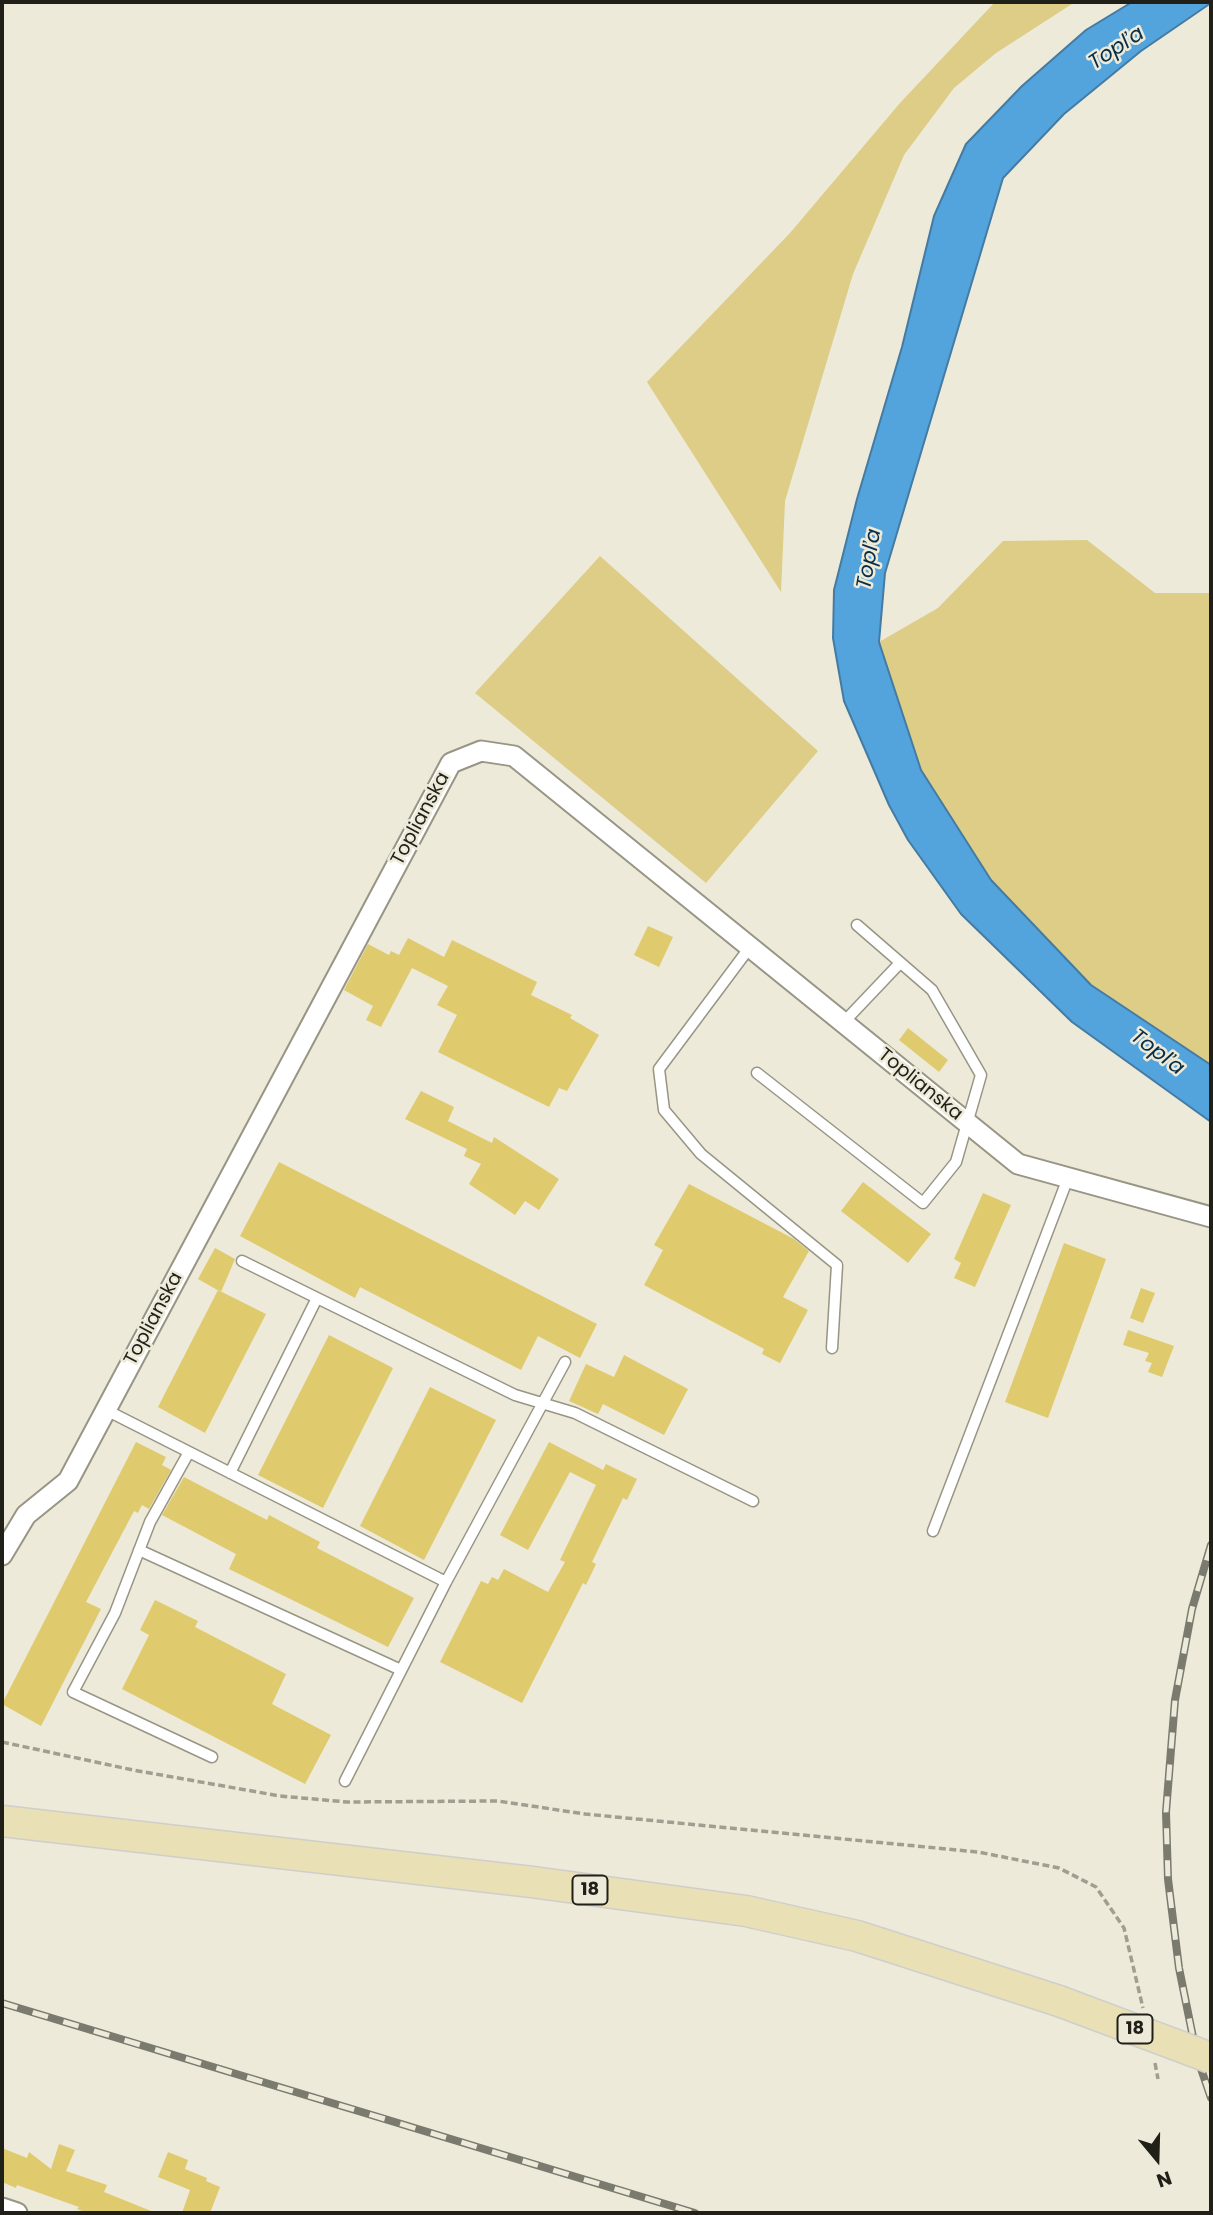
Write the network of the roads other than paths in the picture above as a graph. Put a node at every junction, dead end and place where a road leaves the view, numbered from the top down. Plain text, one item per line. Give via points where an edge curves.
1 (857, 925) dead end
2 (750, 947) junction
3 (900, 962) junction
4 (843, 1023) junction
5 (757, 1073) dead end
6 (967, 1124) junction
7 (1068, 1178) junction
8 (1211, 1217) edge
9 (242, 1261) dead end
10 (317, 1298) junction
11 (832, 1348) dead end
12 (565, 1362) dead end
13 (543, 1404) junction
14 (106, 1410) junction
15 (189, 1452) junction
16 (230, 1473) junction
17 (753, 1501) dead end
18 (933, 1531) dead end
19 (139, 1550) junction
20 (2, 1555) edge
21 (446, 1582) junction
22 (401, 1670) junction
23 (212, 1757) dead end
24 (345, 1781) dead end
25 (2, 1821) edge
26 (1211, 2057) edge
27 (2, 2208) edge
28 (17, 2213) edge

1 - 3 lane
2 - 4 street, Toplianska
2 - 11 lane via 659,1069 664,1110 701,1154 837,1265
2 - 14 street, Toplianska via 514,756 481,751 451,763
3 - 4 lane
3 - 6 lane via 932,990 981,1075
4 - 6 street, Toplianska
5 - 6 lane via 923,1203 957,1162
6 - 7 street, Toplianska via 1018,1164
7 - 8 street, Toplianska
7 - 18 lane
9 - 10 lane
10 - 13 lane via 515,1395
10 - 16 lane
12 - 13 lane
13 - 17 lane via 575,1413
13 - 21 lane
14 - 15 lane
14 - 20 street, Toplianska via 68,1481 26,1515
15 - 16 lane
15 - 19 lane
16 - 21 lane
19 - 22 lane
19 - 23 lane via 115,1613 73,1692
21 - 22 lane
22 - 24 lane
25 - 26 main road, 18, bridge via 746,1911 857,1936 1059,2001
27 - 28 street

